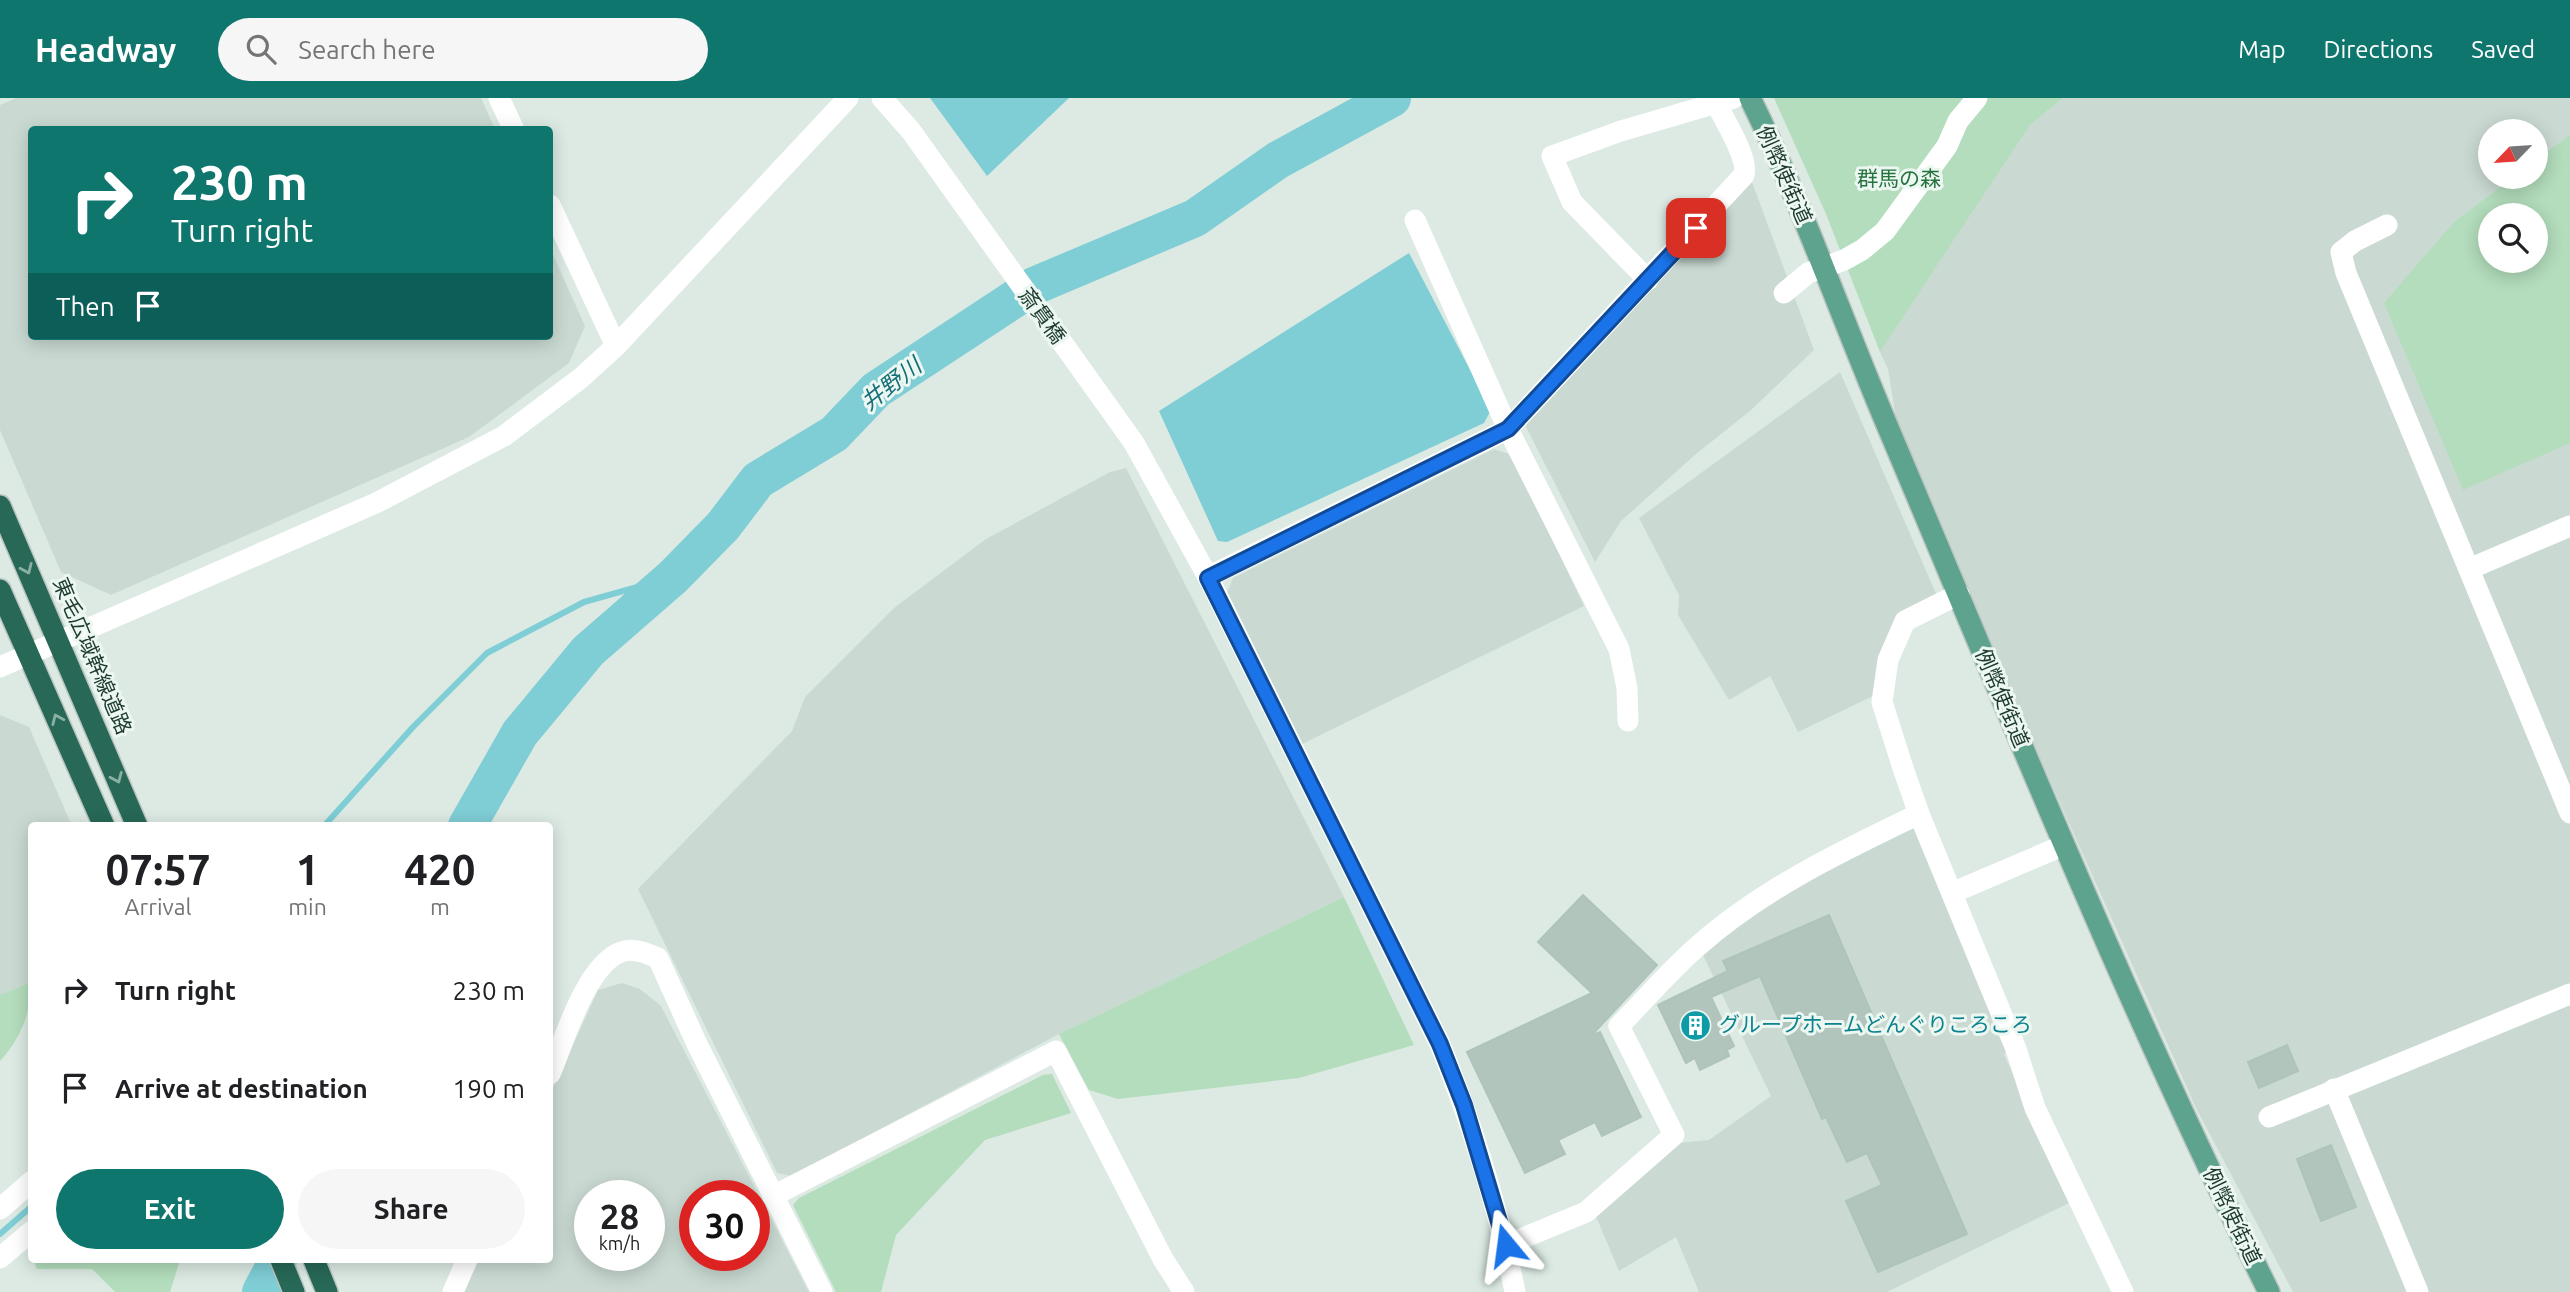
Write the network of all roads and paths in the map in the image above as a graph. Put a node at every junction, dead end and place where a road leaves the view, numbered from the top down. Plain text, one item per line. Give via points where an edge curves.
1 (499, 98) edge
2 (848, 98) edge
3 (882, 98) edge
4 (1750, 98) edge
5 (1978, 98) edge
6 (1725, 101) edge
7 (512, 126) edge
8 (553, 211) edge
9 (1415, 219) dead end
10 (2387, 225) dead end
11 (1823, 267) junction
12 (1648, 280) junction
13 (1784, 293) dead end
14 (616, 346) junction
15 (1508, 429) junction
16 (0, 506) edge
17 (2570, 527) edge
18 (2469, 569) junction
19 (1208, 578) junction
20 (0, 590) edge
21 (1959, 594) junction
22 (60, 642) junction
23 (29, 655) junction
24 (0, 667) edge
25 (1628, 721) dead end
26 (2570, 813) edge
27 (1919, 814) junction
28 (102, 822) edge
29 (135, 822) edge
30 (2064, 845) junction
31 (1952, 893) junction
32 (2570, 994) edge
33 (553, 1067) edge
34 (2334, 1089) junction
35 (2269, 1117) dead end
36 (28, 1184) edge
37 (773, 1196) junction
38 (0, 1209) edge
39 (28, 1234) edge
40 (1506, 1245) junction
41 (0, 1258) edge
42 (282, 1263) edge
43 (315, 1263) edge
44 (466, 1263) edge
45 (294, 1292) edge
46 (327, 1292) edge
47 (453, 1292) edge
48 (822, 1292) edge
49 (1184, 1292) edge
50 (1515, 1292) edge
51 (2123, 1292) edge
52 (2269, 1292) edge
53 (2418, 1292) edge

1 - 7 street
2 - 14 street
3 - 19 street, 斎貫橋 via 911,131 1134,443
4 - 11 main road, 例幣使街道
5 - 11 street via 1885,231 1844,261
6 - 12 street via 1744,175
6 - 12 street via 1552,156 1572,202
8 - 14 street
9 - 15 street
10 - 18 street via 2341,252 2346,273
11 - 13 street
11 - 21 main road, 例幣使街道
12 - 15 street
14 - 22 street via 504,436 376,503
15 - 19 street
15 - 25 street via 1619,649
16 -> 22 highway, 東毛広域幹線道路
17 - 18 street
18 - 26 street
19 - 40 street, 斎貫橋 via 1434,1032 1464,1105
20 - 23 highway
21 - 27 street via 1905,621 1888,660 1882,702
21 - 30 main road, 例幣使街道
22 - 23 street
22 -> 29 highway, 東毛広域幹線道路
23 - 24 street
28 -> 23 highway
27 - 31 street
27 - 40 street via 1829,857 1769,894 1699,945 1619,1026 1674,1135 1586,1212
30 - 31 street
30 - 52 main road, 例幣使街道
31 - 51 street via 2016,1049 2035,1108
32 - 34 street
33 - 37 street via 592,977 610,958 623,951 642,951 658,958
34 - 35 street
34 - 53 street
36 - 38 street
37 - 48 street
37 - 49 street via 1056,1051
39 - 41 street
40 - 50 street, 斎貫橋
42 - 45 highway
43 - 46 highway
44 - 47 street

